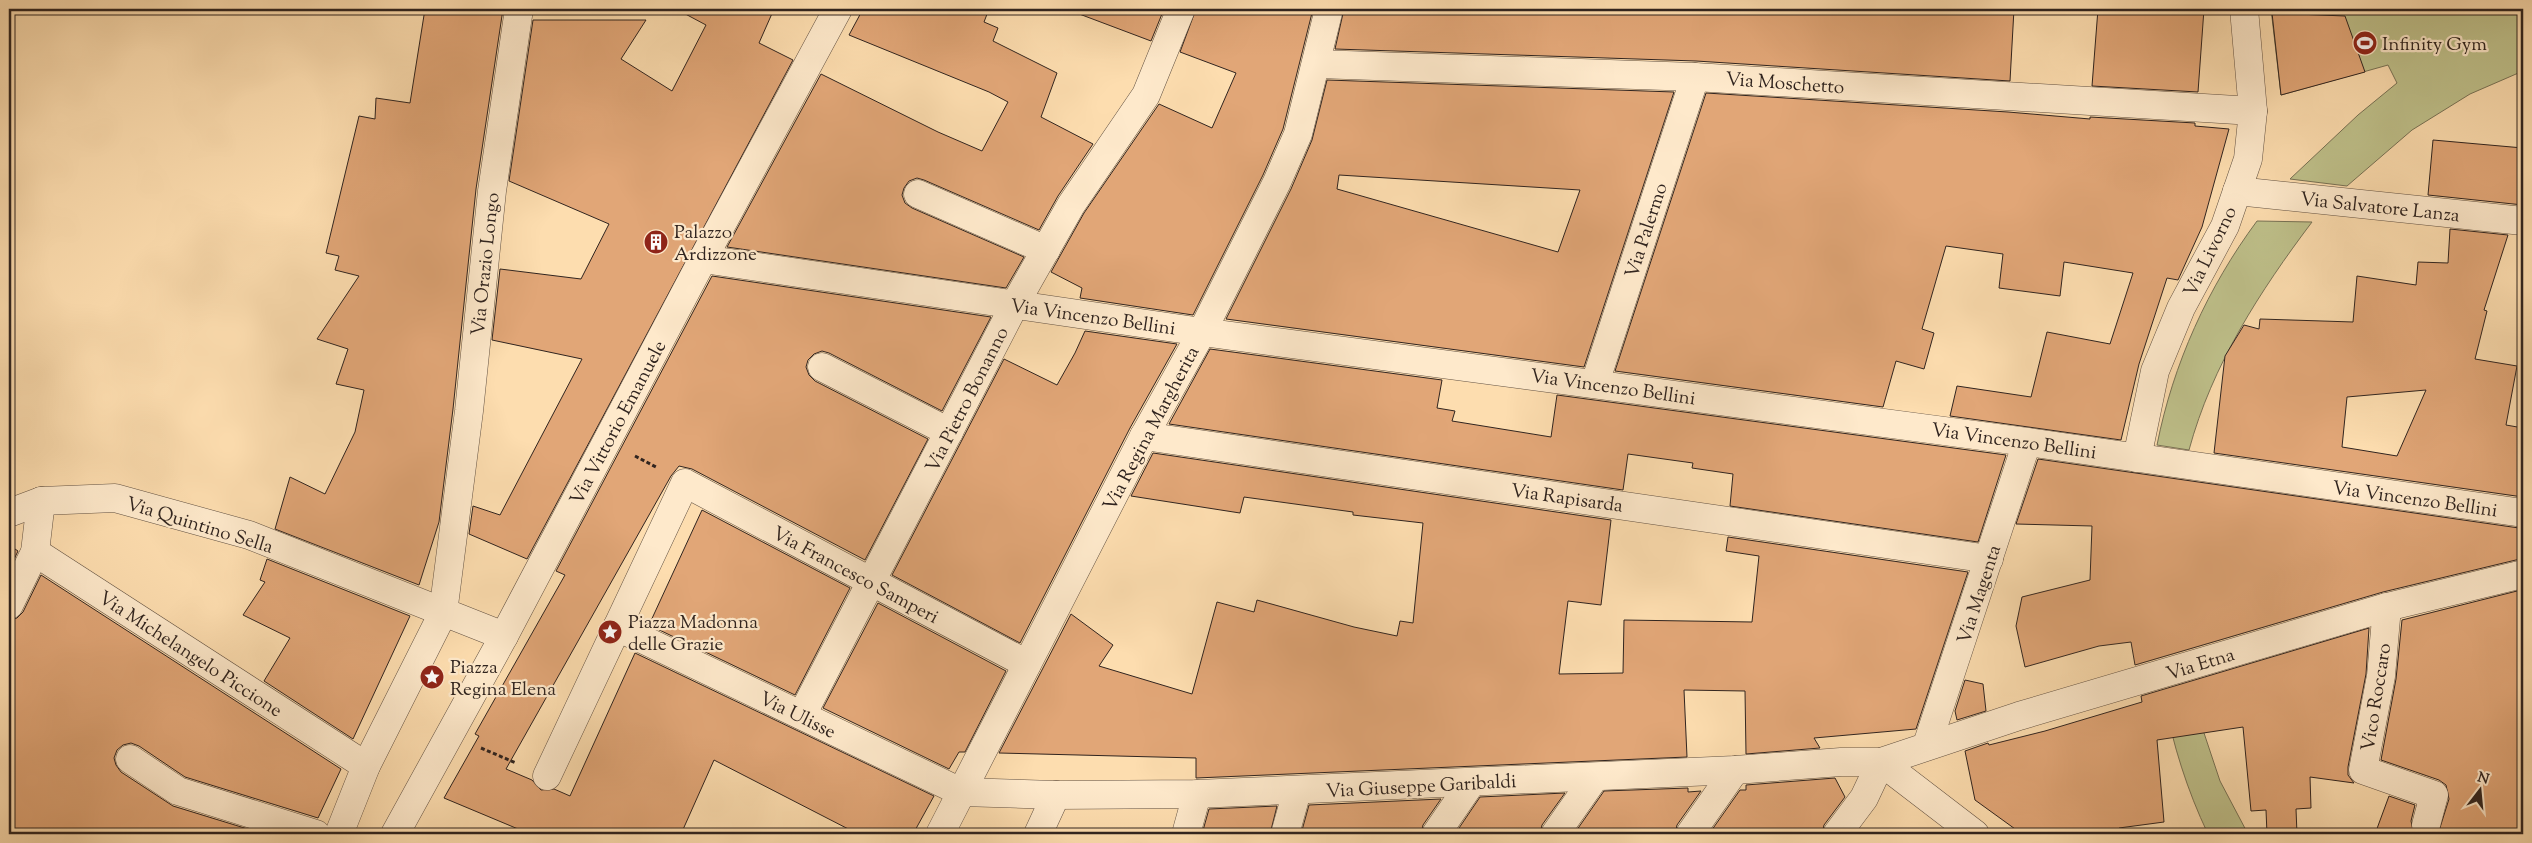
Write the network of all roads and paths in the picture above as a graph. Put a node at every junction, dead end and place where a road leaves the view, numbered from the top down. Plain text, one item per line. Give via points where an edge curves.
1 (520, 9) edge
2 (838, 9) edge
3 (1181, 9) edge
4 (1329, 9) edge
5 (2244, 9) edge
6 (1317, 64) junction
7 (1695, 77) junction
8 (2253, 111) junction
9 (2237, 191) junction
10 (918, 194) dead end
11 (2523, 221) edge
12 (1046, 250) junction
13 (703, 259) junction
14 (1015, 304) junction
15 (1202, 332) junction
16 (822, 367) dead end
17 (1595, 384) junction
18 (949, 432) junction
19 (1144, 436) junction
20 (608, 442) junction
21 (2027, 442) junction
22 (2137, 458) junction
23 (685, 483) junction
24 (41, 501) junction
25 (9, 512) edge
26 (2523, 513) edge
27 (35, 552) junction
28 (1990, 559) junction
29 (2523, 574) edge
30 (872, 582) junction
31 (9, 605) edge
32 (2387, 607) junction
33 (443, 613) junction
34 (626, 632) junction
35 (504, 636) junction
36 (1027, 664) junction
37 (802, 716) junction
38 (449, 734) junction
39 (1928, 745) junction
40 (130, 759) dead end
41 (357, 760) junction
42 (1881, 762) junction
43 (1735, 770) junction
44 (546, 776) joint
45 (1595, 777) junction
46 (1471, 783) junction
47 (1296, 790) junction
48 (961, 792) junction
49 (1197, 794) junction
50 (1056, 795) junction
51 (2426, 825) dead end
52 (323, 834) edge
53 (395, 834) edge
54 (940, 834) edge
55 (1038, 834) edge
56 (1186, 834) edge
57 (1285, 834) edge
58 (1436, 834) edge
59 (1555, 834) edge
60 (1690, 834) edge
61 (1837, 834) edge
62 (1975, 834) edge

1 - 33 street, Via Orazio Longo via 492,191 469,411
2 - 13 street, Via Vittorio Emanuele
3 - 12 street, Via Pietro Bonanno via 1146,95 1071,205
4 - 6 street, Via Regina Margherita
5 - 8 street, Via Livorno
6 - 7 street, Via Moschetto
6 - 15 street, Via Regina Margherita via 1295,142
7 - 8 street, Via Moschetto
7 - 17 street, Via Palermo
8 - 9 street, Via Livorno via 2248,159
9 - 11 street, Via Salvatore Lanza
9 - 22 street, Via Livorno via 2225,226 2181,308 2155,371
10 - 12 street
12 - 14 street, Via Pietro Bonanno
13 - 14 street, Via Vincenzo Bellini
13 - 20 street, Via Vittorio Emanuele
14 - 15 street, Via Vincenzo Bellini
14 - 18 street, Via Pietro Bonanno
15 - 17 street, Via Vincenzo Bellini
15 - 19 street, Via Regina Margherita
16 - 18 street
17 - 21 street, Via Vincenzo Bellini
18 - 30 street, Via Pietro Bonanno
19 - 28 street, Via Rapisarda
19 - 36 street, Via Regina Margherita
20 - 23 path
20 - 35 street, Via Vittorio Emanuele
21 - 22 street, Via Vincenzo Bellini
21 - 28 street, Via Magenta
22 - 26 street, Via Vincenzo Bellini
23 - 30 street, Via Francesco Samperi
23 - 34 street
24 - 25 street, Via Quintino Sella
24 - 27 street
24 - 33 street, Via Quintino Sella via 115,498 249,535
27 - 31 street
27 - 41 street, Via Michelangelo Piccione
28 - 39 street, Via Magenta
29 - 32 street, Via Etna
30 - 36 street, Via Francesco Samperi
30 - 37 street, Via Pietro Bonanno
32 - 39 street, Via Etna
32 - 51 street, Vico Roccaro via 2382,676 2363,770 2434,795
33 - 35 street, Via Quintino Sella
33 - 41 street, Via Orazio Longo
34 - 37 street, Via Ulisse
34 - 44 street
35 - 38 street, Via Vittorio Emanuele
36 - 48 street, Via Regina Margherita
37 - 48 street, Via Ulisse
38 - 44 path
38 - 53 street, Via Vittorio Emanuele
39 - 42 street, Via Etna
40 - 52 street via 178,791
41 - 52 street, Via Orazio Longo
42 - 43 street, Via Giuseppe Garibaldi
42 - 61 street via 1864,798
42 - 62 street
43 - 45 street, Via Giuseppe Garibaldi
43 - 60 street
45 - 46 street, Via Giuseppe Garibaldi
45 - 59 street
46 - 47 street, Via Giuseppe Garibaldi
46 - 58 street
47 - 49 street, Via Giuseppe Garibaldi
47 - 57 street
48 - 50 street, Via Giuseppe Garibaldi
48 - 54 street, Via Regina Margherita
49 - 50 street, Via Giuseppe Garibaldi
49 - 56 street
50 - 55 street

